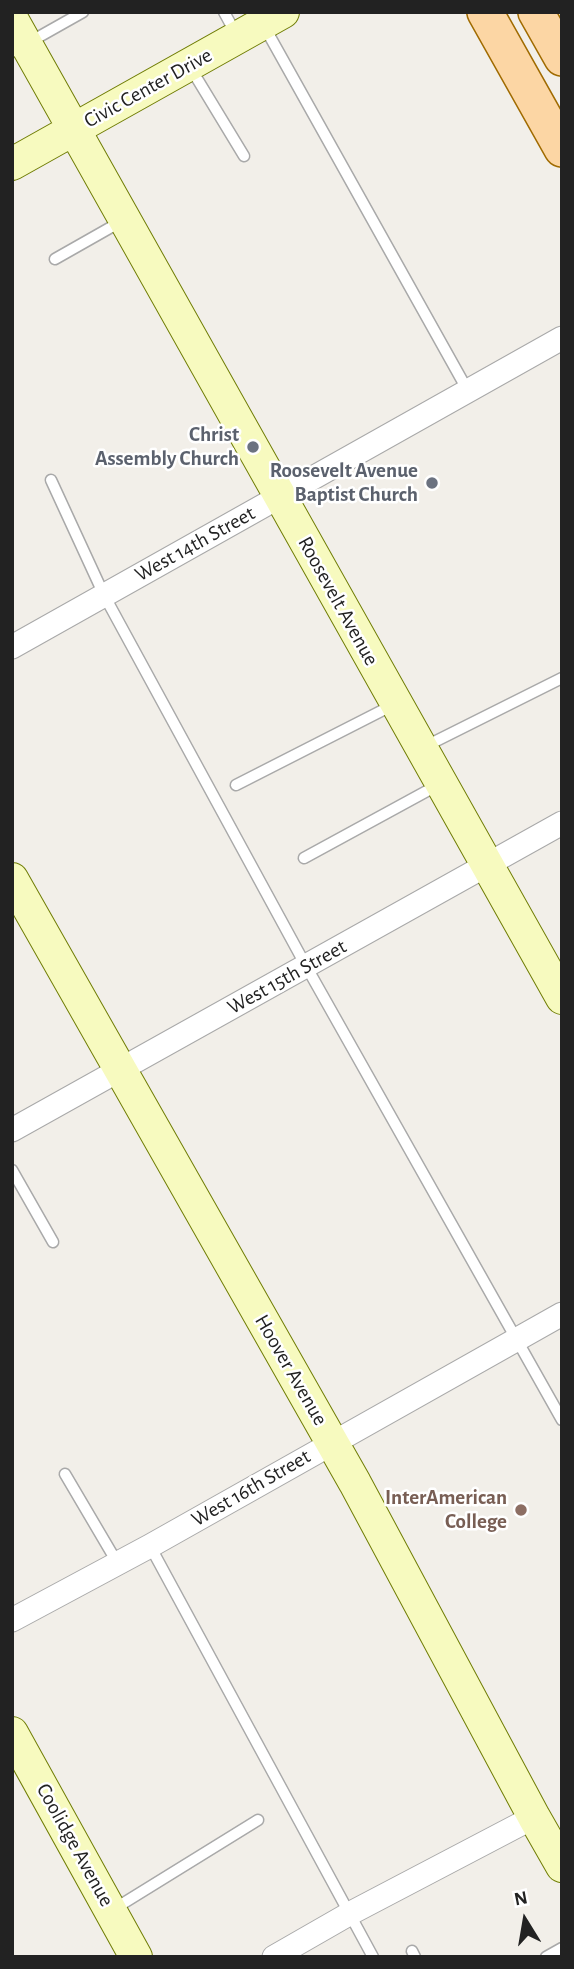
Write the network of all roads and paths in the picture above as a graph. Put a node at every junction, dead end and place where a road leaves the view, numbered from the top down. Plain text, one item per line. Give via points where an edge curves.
1 (83, 12) edge
2 (485, 12) edge
3 (536, 12) edge
4 (252, 21) edge
5 (17, 38) edge
6 (562, 58) edge
7 (188, 65) junction
8 (74, 130) junction
9 (562, 149) edge
10 (244, 156) dead end
11 (12, 164) edge
12 (124, 220) junction
13 (55, 259) dead end
14 (562, 338) edge
15 (468, 391) junction
16 (51, 480) dead end
17 (279, 496) junction
18 (104, 596) junction
19 (12, 647) edge
20 (562, 678) edge
21 (396, 703) junction
22 (421, 748) junction
23 (441, 783) junction
24 (236, 785) dead end
25 (562, 823) edge
26 (304, 858) dead end
27 (487, 865) junction
28 (12, 878) edge
29 (306, 966) junction
30 (562, 999) edge
31 (121, 1070) junction
32 (12, 1130) edge
33 (12, 1170) edge
34 (54, 1242) dead end
35 (562, 1314) edge
36 (517, 1340) junction
37 (562, 1420) edge
38 (332, 1442) junction
39 (65, 1474) dead end
40 (149, 1546) junction
41 (118, 1564) junction
42 (12, 1620) edge
43 (12, 1733) edge
44 (534, 1817) junction
45 (258, 1820) dead end
46 (562, 1866) edge
47 (111, 1911) junction
48 (349, 1914) junction
49 (562, 1948) edge
50 (136, 1957) edge
51 (274, 1957) edge
52 (373, 1957) edge
53 (546, 1957) edge

1 - 5 lane
2 - 9 main road
3 - 6 main road
4 - 7 street, Civic Center Drive
4 - 15 lane
5 - 8 street, Roosevelt Avenue
7 - 8 street, Civic Center Drive
7 - 10 lane
8 - 11 street, Civic Center Drive
8 - 12 street, Roosevelt Avenue
12 - 13 lane
12 - 17 street, Roosevelt Avenue
14 - 15 street, West 14th Street
15 - 17 street, West 14th Street
16 - 18 lane
17 - 18 street, West 14th Street
17 - 21 street, Roosevelt Avenue
18 - 19 street, West 14th Street
18 - 29 lane
20 - 22 lane
21 - 22 street, Roosevelt Avenue
21 - 24 lane
22 - 23 street, Roosevelt Avenue
23 - 26 lane
23 - 27 street, Roosevelt Avenue
25 - 27 street, West 15th Street
27 - 29 street, West 15th Street
27 - 30 street, Roosevelt Avenue
28 - 31 street, Hoover Avenue
29 - 31 street, West 15th Street
29 - 36 lane
31 - 32 street, West 15th Street
31 - 38 street, Hoover Avenue
33 - 34 lane
35 - 36 street, West 16th Street
36 - 37 lane
36 - 38 street, West 16th Street
38 - 40 street, West 16th Street
38 - 44 street, Hoover Avenue
39 - 41 lane
40 - 41 street, West 16th Street
40 - 48 lane
41 - 42 street, West 16th Street
43 - 47 street, Coolidge Avenue
44 - 46 street, Hoover Avenue
44 - 48 street
45 - 47 lane
47 - 50 street, Coolidge Avenue
48 - 51 street
48 - 52 lane
49 - 53 lane

